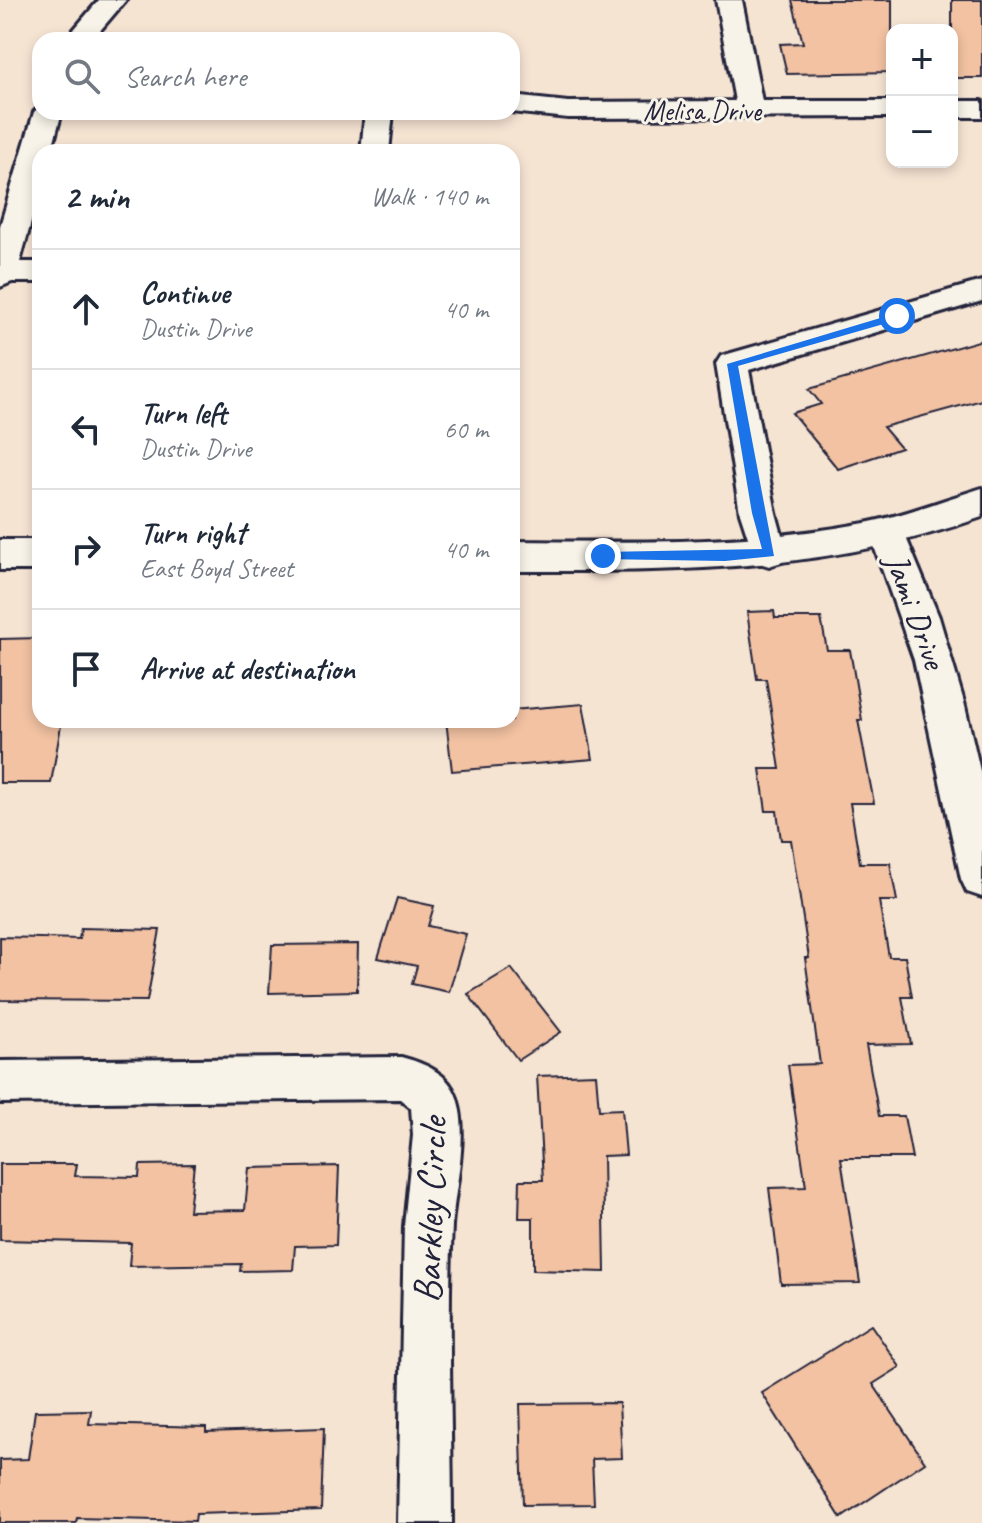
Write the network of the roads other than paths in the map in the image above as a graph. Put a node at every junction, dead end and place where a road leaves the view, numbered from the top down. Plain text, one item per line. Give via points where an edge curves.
1 (113, 0) edge
2 (729, 0) edge
3 (85, 32) edge
4 (520, 105) edge
5 (750, 109) junction
6 (886, 109) edge
7 (958, 109) edge
8 (982, 109) edge
9 (46, 120) edge
10 (378, 120) edge
11 (39, 144) edge
12 (376, 144) edge
13 (32, 167) edge
14 (32, 273) edge
15 (1, 275) edge
16 (982, 291) edge
17 (982, 502) edge
18 (887, 532) junction
19 (769, 553) junction
20 (0, 555) edge
21 (32, 555) edge
22 (520, 556) edge
23 (982, 879) edge
24 (0, 1082) edge
25 (425, 1523) edge

1 - 3 street
2 - 5 street
4 - 5 street, Melisa Drive via 568,110
5 - 6 street, Melisa Drive
7 - 8 street
9 - 11 street
10 - 12 street
13 - 15 street
14 - 15 street
16 - 19 street via 732,364
17 - 18 street
18 - 19 street
18 - 23 street, Jami Drive via 922,614 941,681
19 - 22 street
20 - 21 street
24 - 25 street, Barkley Circle via 401,1078 415,1081 435,1100 428,1226

